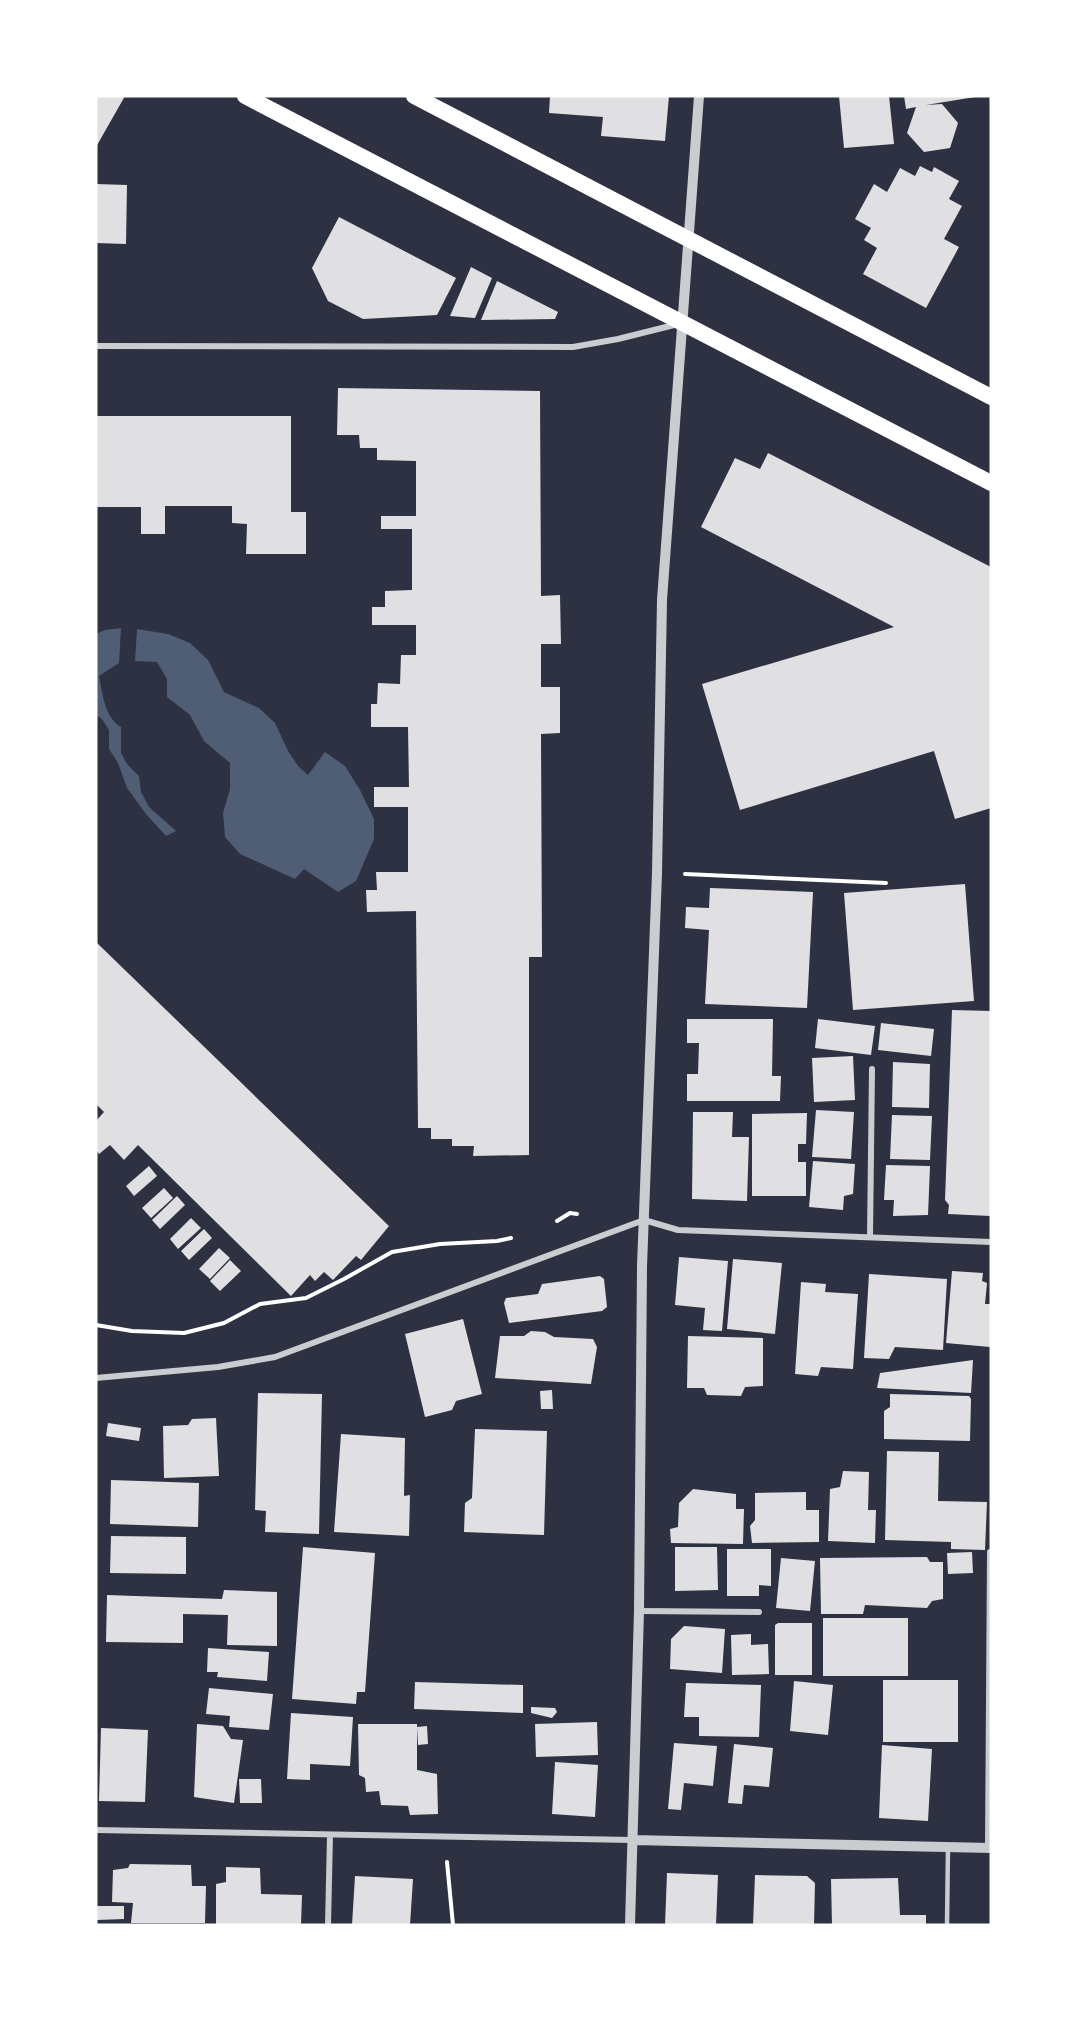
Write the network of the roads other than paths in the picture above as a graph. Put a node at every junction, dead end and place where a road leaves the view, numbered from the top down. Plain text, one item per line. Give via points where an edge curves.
1 (245, 96) edge
2 (414, 96) edge
3 (699, 96) edge
4 (688, 239) junction
5 (681, 323) junction
6 (96, 346) edge
7 (991, 396) edge
8 (991, 483) edge
9 (872, 1069) dead end
10 (644, 1220) junction
11 (870, 1237) junction
12 (991, 1242) edge
13 (96, 1378) edge
14 (990, 1552) edge
15 (639, 1611) junction
16 (759, 1612) dead end
17 (96, 1830) edge
18 (330, 1835) junction
19 (633, 1840) junction
20 (948, 1847) junction
21 (990, 1848) edge
22 (328, 1925) edge
23 (630, 1925) edge
24 (947, 1925) edge

1 - 5 highway
2 - 4 highway
3 - 4 street
4 - 5 street
4 - 7 highway
5 - 6 street via 573,347
5 - 8 highway
5 - 10 street via 662,600
9 - 11 street
10 - 11 street via 678,1230
10 - 13 street via 275,1357 218,1367
10 - 15 street
11 - 12 street
14 - 21 street
15 - 16 street
15 - 19 street
17 - 18 street
18 - 19 street
18 - 22 street
19 - 20 street
19 - 23 street
20 - 21 street
20 - 24 lane

